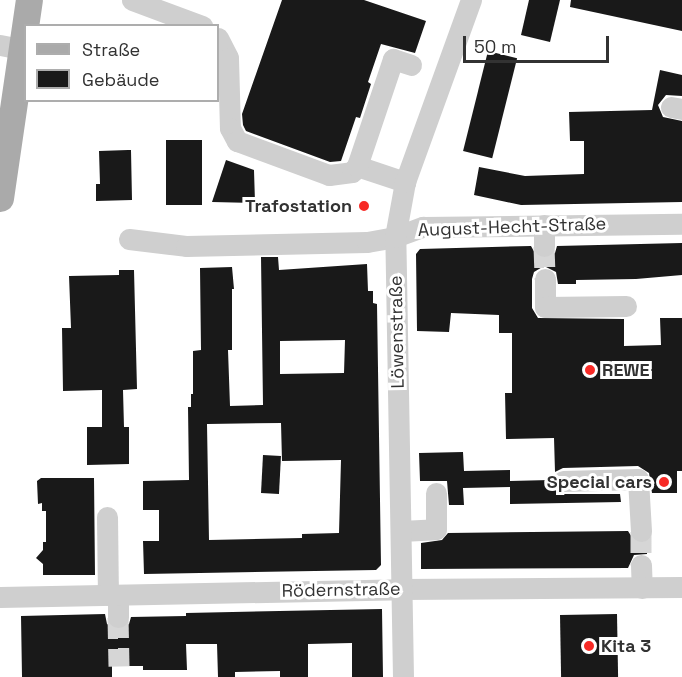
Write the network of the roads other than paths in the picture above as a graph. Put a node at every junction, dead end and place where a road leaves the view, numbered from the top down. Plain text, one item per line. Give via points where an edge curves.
1 (28, 0) edge
2 (132, 0) edge
3 (471, 0) edge
4 (197, 24) edge
5 (219, 40) edge
6 (11, 47) edge
7 (411, 65) dead end
8 (7, 102) edge
9 (357, 166) junction
10 (405, 182) junction
11 (0, 198) edge
12 (682, 224) edge
13 (395, 237) junction
14 (129, 238) dead end
15 (545, 279) tunnel mouth
16 (626, 306) dead end
17 (563, 481) dead end
18 (436, 493) dead end
19 (107, 517) dead end
20 (400, 531) junction
21 (641, 531) tunnel mouth
22 (641, 565) tunnel mouth
23 (682, 587) edge
24 (642, 588) junction
25 (402, 589) junction
26 (113, 595) junction
27 (0, 597) edge
28 (118, 617) tunnel mouth
29 (403, 677) edge

1 - 6 main road
2 - 4 street
3 - 10 street, Löwenstraße
5 - 9 street via 228,58 230,128 237,141 330,175 352,172
6 - 8 main road
7 - 9 street via 393,59
8 - 11 main road
9 - 10 street
10 - 13 street, Löwenstraße
12 - 13 street, August-Hecht-Straße via 544,236 423,227
13 - 14 street, August-Hecht-Straße via 367,242 186,246
13 - 20 street, Löwenstraße
15 - 16 street via 545,307
17 - 21 street via 638,479
18 - 20 street via 436,529
19 - 26 street
20 - 25 street, Löwenstraße
22 - 24 street
23 - 24 street, Rödernstraße
24 - 25 street, Rödernstraße
25 - 26 street, Rödernstraße
25 - 29 street, Löwenstraße
26 - 27 street, Rödernstraße
26 - 28 street

